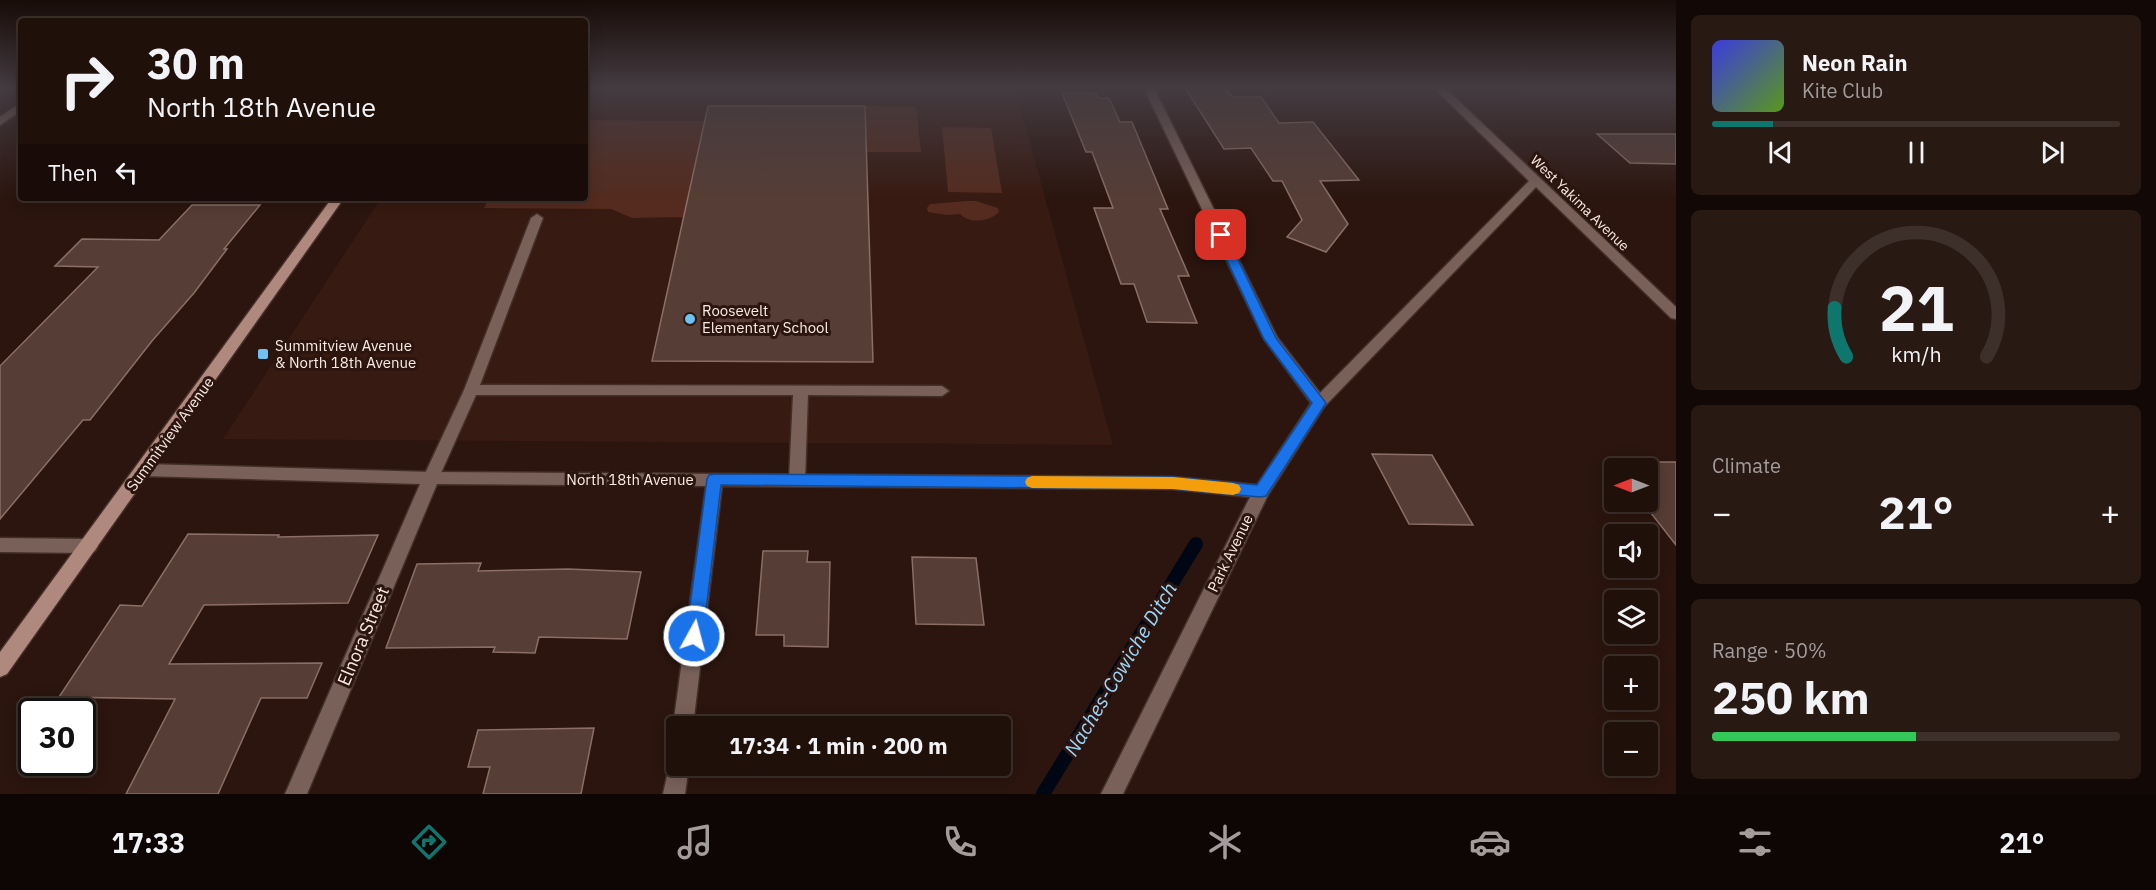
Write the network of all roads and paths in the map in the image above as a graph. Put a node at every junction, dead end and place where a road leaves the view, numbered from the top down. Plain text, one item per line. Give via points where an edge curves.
1 (1167, 125) edge
2 (1477, 125) edge
3 (1535, 181) junction
4 (336, 201) edge
5 (537, 219) dead end
6 (1676, 315) edge
7 (471, 390) junction
8 (801, 390) junction
9 (942, 391) dead end
10 (1319, 403) junction
11 (144, 470) junction
12 (431, 478) junction
13 (715, 479) junction
14 (797, 480) junction
15 (1260, 492) junction
16 (0, 545) edge
17 (89, 546) junction
18 (0, 668) edge
19 (684, 716) edge
20 (676, 776) edge
21 (296, 794) edge
22 (674, 794) edge
23 (1112, 794) edge

1 - 10 street via 1271,339
2 - 3 street, West Yakima Avenue
3 - 6 street, West Yakima Avenue
3 - 10 street, Park Avenue
4 - 11 main road, Summitview Avenue
5 - 7 street, Elnora Street
7 - 8 street
7 - 12 street, Elnora Street
8 - 9 street
8 - 14 street
10 - 15 street, Park Avenue
11 - 12 street, North 18th Avenue
11 - 17 main road, Summitview Avenue
12 - 13 street, North 18th Avenue
12 - 21 street, Elnora Street
13 - 14 street, North 18th Avenue
13 - 19 street
14 - 15 street, North 18th Avenue via 1173,483
15 - 23 street, Park Avenue
16 - 17 street
17 - 18 main road, Summitview Avenue
20 - 22 street

